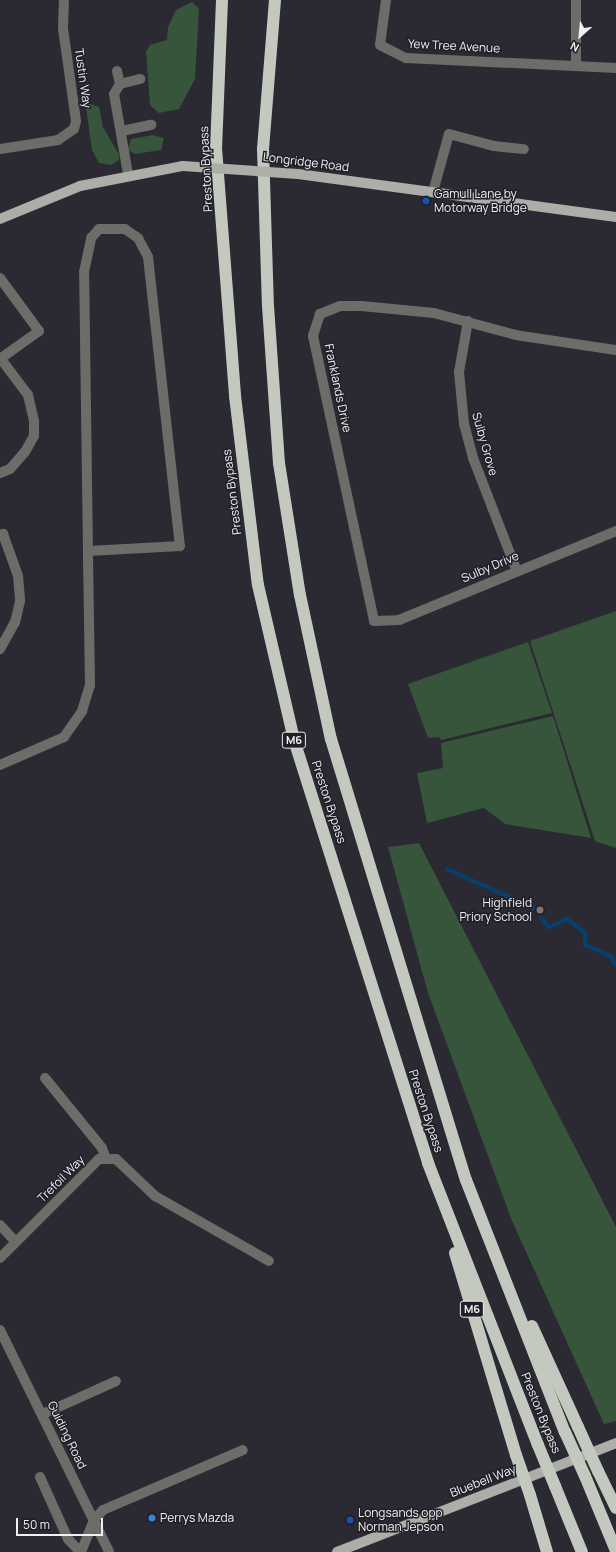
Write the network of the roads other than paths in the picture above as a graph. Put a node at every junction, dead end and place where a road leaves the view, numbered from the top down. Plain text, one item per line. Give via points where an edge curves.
1 (64, 0) edge
2 (222, 0) edge
3 (275, 0) edge
4 (386, 0) edge
5 (576, 0) edge
6 (576, 64) junction
7 (616, 68) edge
8 (116, 71) dead end
9 (140, 79) dead end
10 (120, 84) junction
11 (151, 125) dead end
12 (122, 131) junction
13 (0, 149) edge
14 (524, 149) dead end
15 (128, 174) junction
16 (433, 192) junction
17 (616, 217) edge
18 (0, 219) edge
19 (0, 278) edge
20 (468, 322) junction
21 (616, 350) edge
22 (1, 359) edge
23 (0, 473) edge
24 (616, 531) edge
25 (0, 536) edge
26 (88, 551) junction
27 (516, 569) junction
28 (374, 621) joint
29 (0, 649) edge
30 (0, 765) edge
31 (45, 1078) dead end
32 (106, 1159) junction
33 (428, 1163) junction
34 (473, 1198) junction
35 (0, 1225) edge
36 (16, 1242) junction
37 (0, 1258) edge
38 (269, 1261) dead end
39 (0, 1330) edge
40 (116, 1381) dead end
41 (43, 1414) junction
42 (616, 1443) edge
43 (243, 1450) dead end
44 (40, 1477) dead end
45 (616, 1508) edge
46 (94, 1520) junction
47 (616, 1551) edge
48 (80, 1552) edge
49 (109, 1552) edge
50 (337, 1552) edge
51 (547, 1552) edge
52 (582, 1552) edge

1 - 13 street, Tustin Way via 63,28 76,121 74,129 58,140
2 - 33 highway, Preston Bypass / M6 via 216,148 235,396 258,585 294,740
3 - 34 highway, Preston Bypass via 263,149 268,306 278,463 298,587 331,739
4 - 6 street, Yew Tree Avenue via 380,44 392,54 406,58
5 - 6 street
6 - 7 street
8 - 10 street
9 - 10 street
10 - 12 street via 114,94
11 - 12 street
12 - 15 street
14 - 16 street via 494,146 449,134
15 - 16 main road, Longridge Road, bridge via 182,166 298,174
15 - 18 main road, Longridge Road via 80,186
16 - 17 main road, Longridge Road
19 - 22 street via 39,331
20 - 21 street, Franklands Drive via 516,335
20 - 27 street, Sulby Grove via 459,372 464,424 473,458
20 - 28 street, Franklands Drive via 434,313 362,306 340,306 320,314 314,336
22 - 23 street via 28,395 34,421 34,436 25,452 10,469
24 - 27 street, Sulby Drive
25 - 29 street via 3,534 18,576 20,601 15,622
26 - 26 street via 86,252 99,229 125,229 138,238 148,257 180,546
26 - 30 street via 90,685 82,711 64,737
27 - 28 street, Sulby Drive via 399,620
31 - 32 street via 102,1148
32 - 36 street, Trefoil Way via 99,1159
32 - 38 street via 116,1159 155,1196
33 - 51 highway, M6, bridge
33 - 52 highway, Preston Bypass / M6, bridge
34 - 45 highway, bridge
34 - 47 highway, Preston Bypass, bridge via 565,1432
35 - 36 street
36 - 37 street, Trefoil Way
39 - 41 street, Guiding Road
40 - 41 street
41 - 46 street, Guiding Road
42 - 50 main road, Bluebell Way
43 - 46 street via 103,1510
44 - 48 street via 68,1539
46 - 48 street
46 - 49 street, Guiding Road

